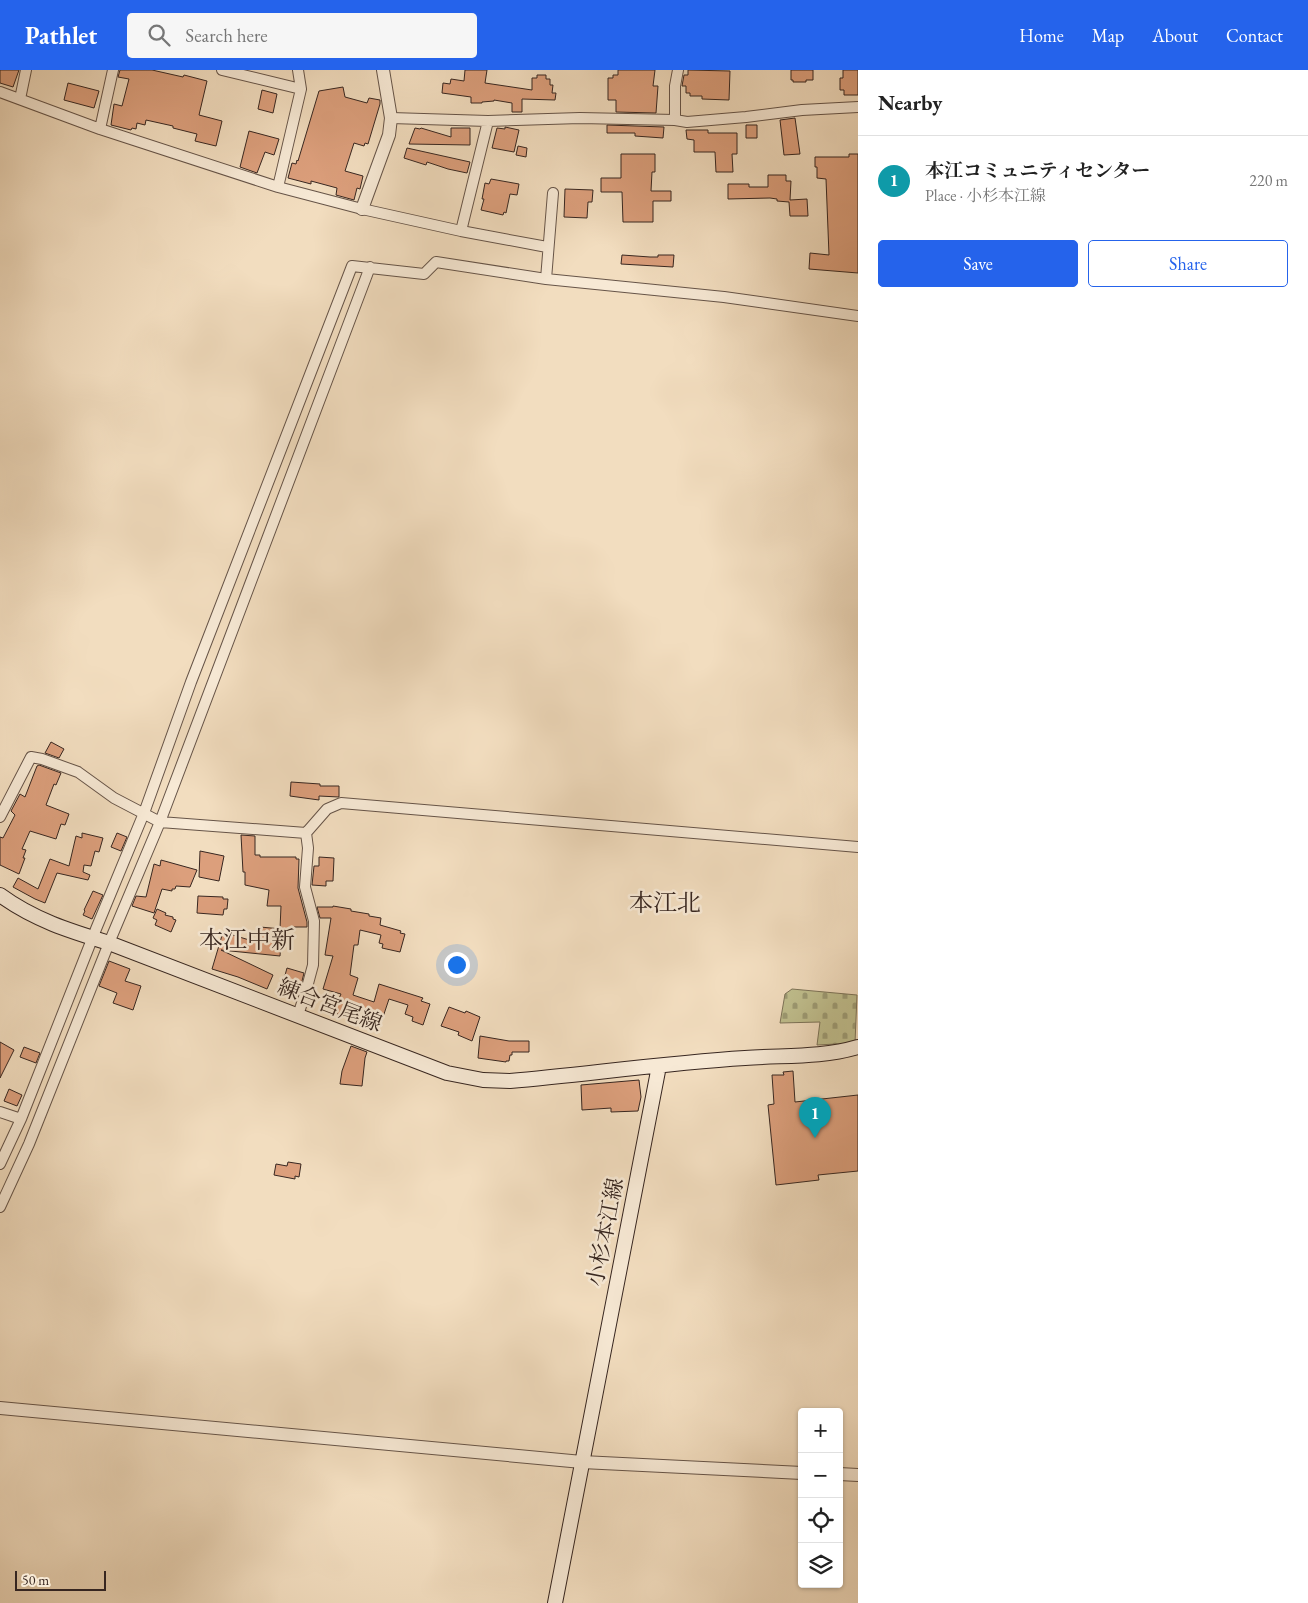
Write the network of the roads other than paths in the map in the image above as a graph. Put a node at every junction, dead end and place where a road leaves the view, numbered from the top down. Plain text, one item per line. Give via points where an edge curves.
1 (26, 70) edge
2 (114, 70) edge
3 (222, 70) edge
4 (298, 70) edge
5 (384, 70) edge
6 (678, 70) edge
7 (301, 89) junction
8 (0, 92) edge
9 (20, 99) junction
10 (858, 107) edge
11 (391, 118) junction
12 (488, 120) junction
13 (675, 120) junction
14 (100, 129) junction
15 (278, 186) junction
16 (553, 193) dead end
17 (362, 209) junction
18 (461, 231) junction
19 (547, 247) junction
20 (370, 267) junction
21 (546, 278) junction
22 (858, 316) edge
23 (144, 813) junction
24 (0, 817) edge
25 (160, 822) junction
26 (306, 833) junction
27 (858, 847) edge
28 (0, 895) edge
29 (92, 938) junction
30 (109, 943) junction
31 (298, 1015) junction
32 (858, 1047) edge
33 (659, 1066) junction
34 (0, 1112) edge
35 (21, 1119) junction
36 (0, 1164) edge
37 (0, 1207) edge
38 (0, 1408) edge
39 (582, 1462) junction
40 (798, 1473) edge
41 (843, 1474) edge
42 (858, 1475) edge
43 (555, 1603) edge

1 - 9 street
2 - 14 street
3 - 7 street
4 - 7 street
5 - 11 street
6 - 13 street
7 - 15 street
8 - 9 street
9 - 14 street
10 - 13 street via 687,122
11 - 12 street
11 - 17 street via 389,135
12 - 13 street
12 - 18 street
14 - 15 street
15 - 17 street
16 - 19 street
17 - 18 street
18 - 19 street
19 - 21 street
20 - 21 street via 424,274 436,262
20 - 23 street via 352,266
20 - 25 street
21 - 22 street via 724,297
23 - 24 street via 114,798 78,772 31,757
23 - 25 street
23 - 29 street
25 - 26 street
25 - 30 street
26 - 27 street via 327,809 341,804
26 - 31 street via 305,887 314,921 313,965
28 - 29 main road, 練合宮尾線 via 28,914
29 - 30 main road, 練合宮尾線
29 - 35 street
30 - 31 main road, 練合宮尾線
30 - 37 street via 29,1144
31 - 33 main road, 練合宮尾線 via 447,1073 483,1080 510,1082
32 - 33 main road via 810,1055
33 - 39 main road, 小杉本江線
34 - 35 street
35 - 36 street
38 - 39 street
39 - 40 street
39 - 43 main road, 小杉本江線
41 - 42 street

